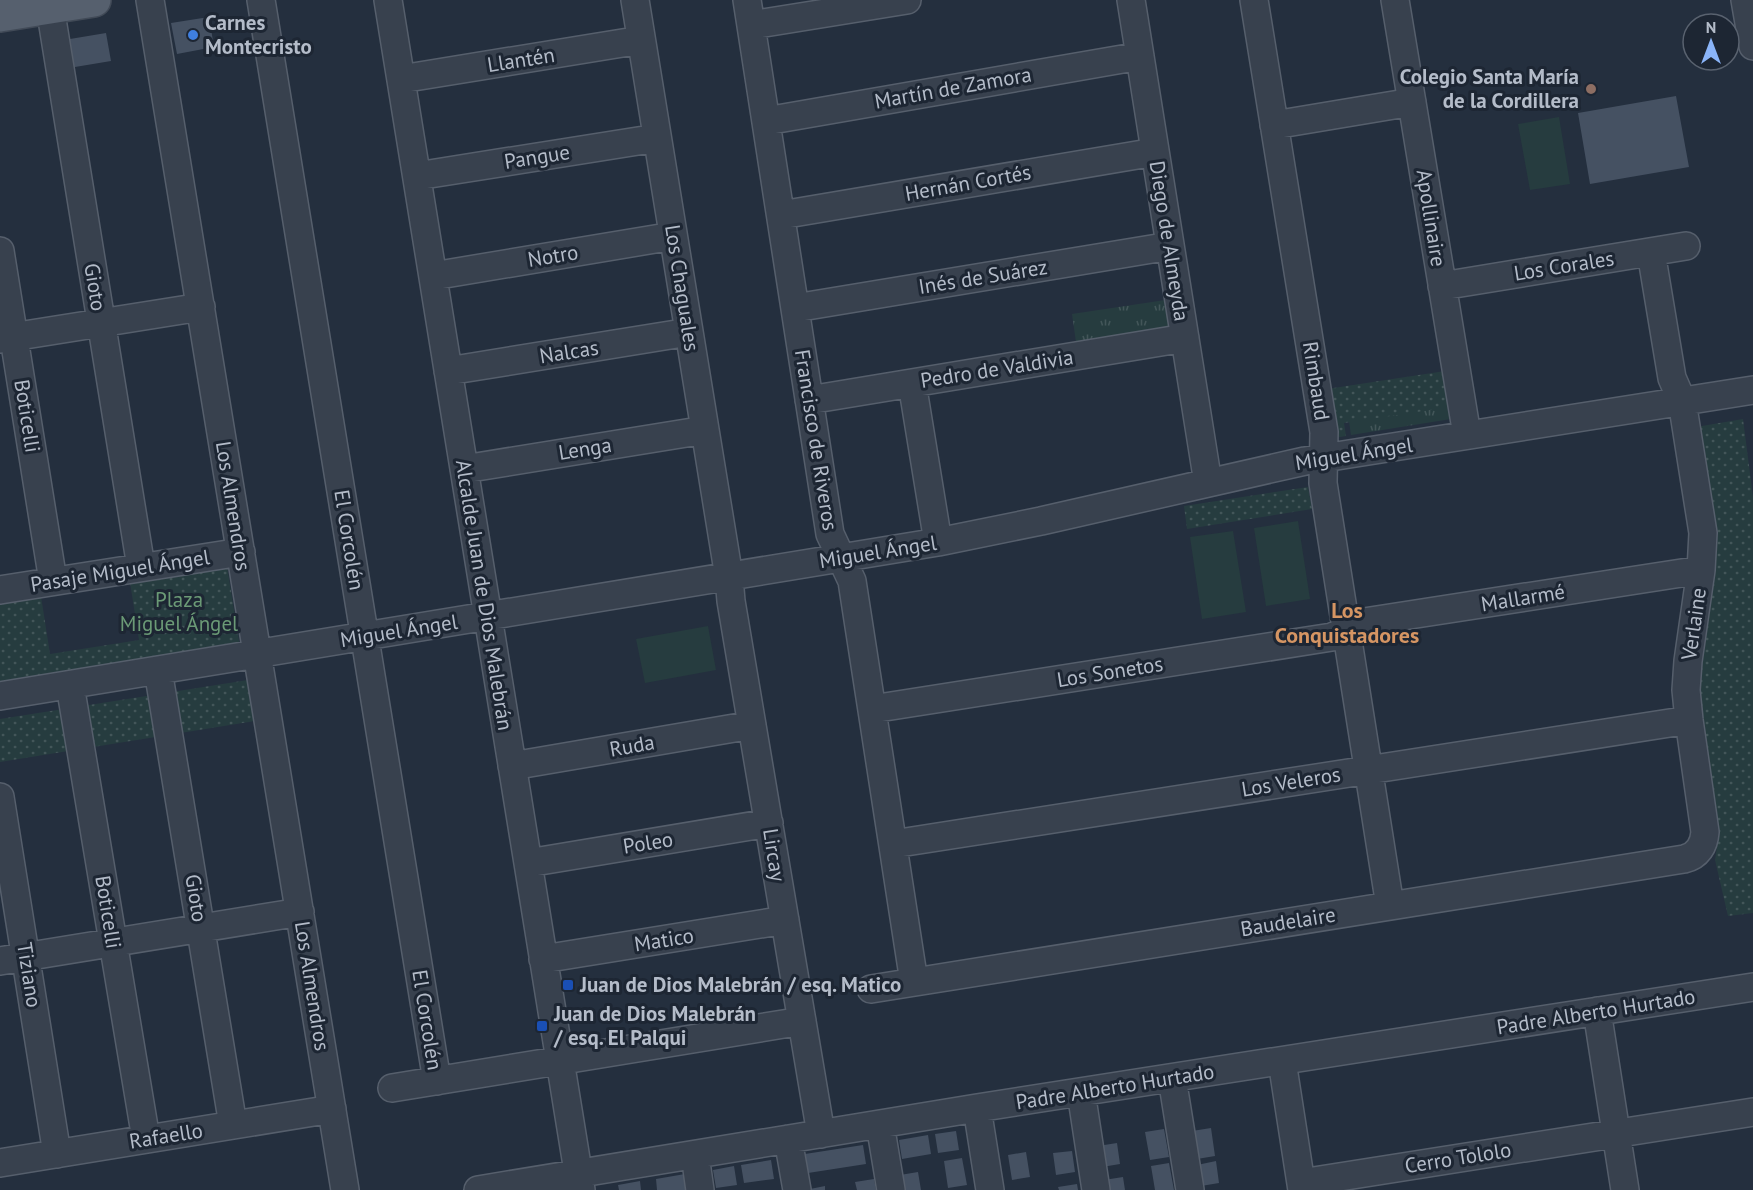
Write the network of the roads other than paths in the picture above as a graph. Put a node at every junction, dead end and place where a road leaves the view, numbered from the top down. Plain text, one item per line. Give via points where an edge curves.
1 (94, 0) edge
2 (150, 0) edge
3 (261, 0) edge
4 (388, 0) edge
5 (635, 0) edge
6 (907, 0) edge
7 (1131, 0) edge
8 (1254, 0) edge
9 (1395, 0) edge
10 (1745, 0) edge
11 (50, 7) junction
12 (749, 12) edge
13 (0, 15) edge
14 (641, 40) junction
15 (1753, 46) edge
16 (1140, 56) junction
17 (401, 79) junction
18 (1412, 102) junction
19 (766, 121) junction
20 (1274, 125) junction
21 (657, 138) junction
22 (1155, 152) junction
23 (417, 176) junction
24 (781, 215) junction
25 (673, 236) junction
26 (1170, 246) junction
27 (1686, 246) dead end
28 (0, 251) edge
29 (1651, 252) junction
30 (433, 276) junction
31 (1442, 286) junction
32 (201, 307) junction
33 (795, 308) junction
34 (101, 323) junction
35 (689, 332) junction
36 (7, 338) edge
37 (1185, 338) junction
38 (448, 372) junction
39 (912, 383) junction
40 (1753, 390) edge
41 (809, 400) junction
42 (1682, 401) junction
43 (705, 430) junction
44 (1467, 435) junction
45 (1323, 458) junction
46 (464, 469) junction
47 (1208, 483) junction
48 (938, 542) junction
49 (241, 552) junction
50 (841, 558) junction
51 (141, 567) junction
52 (1701, 570) junction
53 (729, 577) junction
54 (53, 581) junction
55 (0, 590) edge
56 (488, 616) junction
57 (1346, 630) junction
58 (365, 636) junction
59 (258, 654) junction
60 (158, 670) junction
61 (70, 685) junction
62 (0, 696) edge
63 (872, 709) junction
64 (1689, 720) junction
65 (752, 725) junction
66 (512, 766) junction
67 (1368, 770) junction
68 (0, 797) edge
69 (769, 823) junction
70 (893, 844) junction
71 (1701, 847) joint
72 (528, 863) junction
73 (1389, 906) junction
74 (300, 912) junction
75 (785, 920) junction
76 (201, 928) junction
77 (113, 943) junction
78 (13, 959) edge
79 (543, 959) junction
80 (914, 982) junction
81 (1753, 987) edge
82 (871, 989) dead end
83 (1597, 1011) junction
84 (802, 1021) junction
85 (560, 1061) junction
86 (1282, 1061) junction
87 (1172, 1078) junction
88 (437, 1081) junction
89 (392, 1088) dead end
90 (1081, 1092) junction
91 (977, 1108) junction
92 (332, 1109) junction
93 (1753, 1112) edge
94 (880, 1124) junction
95 (233, 1125) junction
96 (1616, 1133) junction
97 (821, 1134) junction
98 (146, 1139) junction
99 (788, 1139) junction
100 (57, 1154) junction
101 (695, 1155) junction
102 (0, 1163) edge
103 (579, 1182) edge
104 (1301, 1186) edge
105 (345, 1190) edge
106 (478, 1190) edge
107 (700, 1190) edge
108 (797, 1190) edge
109 (891, 1190) edge
110 (990, 1190) edge
111 (1096, 1190) edge
112 (1190, 1190) edge
113 (1625, 1190) edge

1 - 11 main road
2 - 32 street, Los Almendros
3 - 58 street, El Corcolén
4 - 17 street, Alcalde Juan de Dios Malebrán
5 - 14 street, Los Chaguales
6 - 12 street
7 - 16 street, Diego de Almeyda
8 - 20 street, Rimbaud
9 - 18 street, Apollinaire
10 - 15 street
11 - 13 main road
11 - 34 street, Gioto
12 - 19 street, Francisco de Riveros
14 - 17 street, Llantén
14 - 21 street, Los Chaguales
16 - 19 street, Martín de Zamora
16 - 22 street, Diego de Almeyda
17 - 23 street, Alcalde Juan de Dios Malebrán
18 - 20 street
18 - 31 street, Apollinaire
19 - 24 street, Francisco de Riveros
20 - 45 street, Rimbaud via 1324,432
21 - 23 street, Pangue
21 - 25 street, Los Chaguales
22 - 24 street, Hernán Cortés
22 - 26 street, Diego de Almeyda
23 - 30 street, Alcalde Juan de Dios Malebrán
24 - 33 street, Francisco de Riveros
25 - 30 street, Notro
25 - 35 street, Los Chaguales
26 - 33 street, Inés de Suárez
26 - 37 street, Diego de Almeyda
27 - 29 street, Los Corales
28 - 36 street, Boticelli
29 - 31 street, Los Corales
29 - 42 street, Verlaine via 1672,378
30 - 38 street, Alcalde Juan de Dios Malebrán
31 - 44 street, Apollinaire
32 - 34 street
32 - 49 street, Los Almendros
33 - 41 street, Francisco de Riveros
34 - 36 street
34 - 51 street, Gioto
35 - 38 street, Nalcas
35 - 43 street, Los Chaguales
36 - 54 street, Boticelli
37 - 39 street, Pedro de Valdivia
37 - 47 street, Diego de Almeyda
38 - 46 street, Alcalde Juan de Dios Malebrán
39 - 41 street, Pedro de Valdivia
39 - 48 street
40 - 42 street, Miguel Ángel
41 - 50 street, Francisco de Riveros via 830,534
42 - 44 street, Miguel Ángel
42 - 52 street, Verlaine via 1703,532
43 - 46 street, Lenga
43 - 53 street, Los Chaguales
44 - 45 street, Miguel Ángel
45 - 47 street, Miguel Ángel
45 - 57 street, Rimbaud via 1323,483
46 - 56 street, Alcalde Juan de Dios Malebrán
47 - 48 street, Miguel Ángel
48 - 50 street, Miguel Ángel
49 - 51 street, Pasaje Miguel Ángel
49 - 59 street, Los Almendros
50 - 53 street, Miguel Ángel
50 - 63 street, Francisco de Riveros via 852,581
51 - 54 street, Pasaje Miguel Ángel
52 - 57 street, Mallarmé via 1364,622
52 - 64 street, Verlaine via 1686,675
53 - 56 street, Miguel Ángel
53 - 65 street, Lircay
54 - 55 street, Pasaje Miguel Ángel
56 - 58 street, Miguel Ángel
56 - 66 street, Alcalde Juan de Dios Malebrán
57 - 63 street, Los Sonetos via 1332,637
57 - 67 street, Rimbaud
58 - 59 street, Miguel Ángel
58 - 88 street, El Corcolén
59 - 60 street, Miguel Ángel
59 - 74 street, Los Almendros
60 - 61 street, Miguel Ángel
60 - 76 street, Gioto
61 - 62 street, Miguel Ángel
61 - 77 street, Boticelli
63 - 70 street, Francisco de Riveros
64 - 67 street, Los Veleros
64 - 71 street, Verlaine via 1705,832
65 - 66 street, Ruda
65 - 69 street, Lircay
66 - 72 street, Alcalde Juan de Dios Malebrán
67 - 70 street, Los Veleros
67 - 73 street, Rimbaud
68 - 78 street, Tiziano
69 - 72 street, Poleo
69 - 75 street, Lircay
70 - 80 street, Francisco de Riveros
71 - 73 street, Baudelaire via 1684,859
72 - 79 street, Alcalde Juan de Dios Malebrán
73 - 80 street, Baudelaire
74 - 76 street
74 - 92 street, Los Almendros
75 - 79 street, Matico
75 - 84 street, Lircay
76 - 77 street
76 - 95 street, Gioto
77 - 78 street
77 - 98 street, Boticelli
78 - 100 street, Tiziano
79 - 85 street, Alcalde Juan de Dios Malebrán
80 - 82 street, Baudelaire
81 - 83 street, Padre Alberto Hurtado
83 - 86 street, Padre Alberto Hurtado
83 - 96 street
84 - 85 street
84 - 97 street, Lircay
85 - 88 street
85 - 103 street, Alcalde Juan de Dios Malebrán
86 - 87 street, Padre Alberto Hurtado
86 - 104 street
87 - 90 street, Padre Alberto Hurtado
87 - 112 street
88 - 89 street
90 - 91 street, Padre Alberto Hurtado
90 - 111 street
91 - 94 street, Padre Alberto Hurtado
91 - 110 street
92 - 95 street, Rafaello
92 - 105 street, Los Almendros
93 - 96 street, Cerro Tololo
94 - 97 street, Padre Alberto Hurtado
94 - 109 street
95 - 98 street, Rafaello
96 - 104 street, Cerro Tololo
96 - 113 street
97 - 99 street, Padre Alberto Hurtado
98 - 100 street, Rafaello
99 - 101 street, Padre Alberto Hurtado
99 - 108 street
100 - 102 street, Rafaello
101 - 103 street, Padre Alberto Hurtado
101 - 107 street
103 - 106 street, Padre Alberto Hurtado

